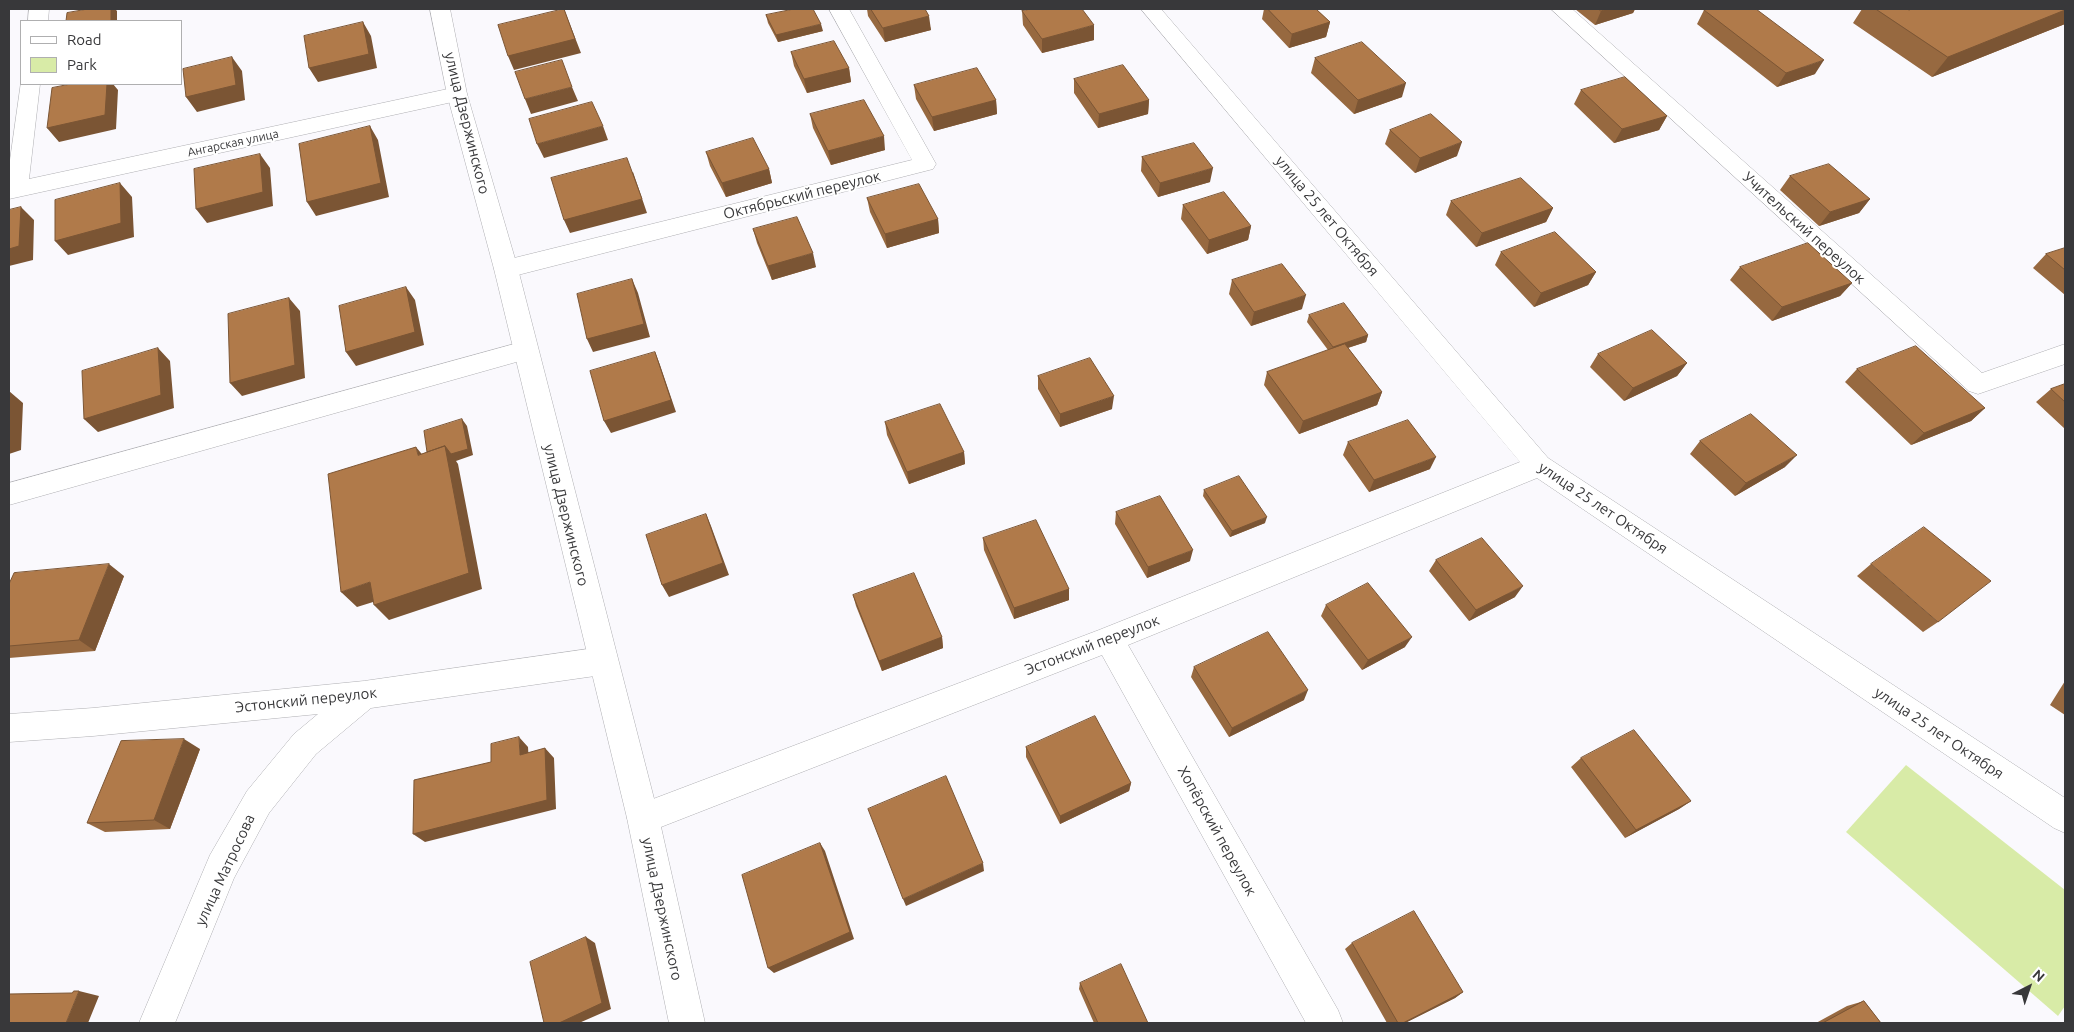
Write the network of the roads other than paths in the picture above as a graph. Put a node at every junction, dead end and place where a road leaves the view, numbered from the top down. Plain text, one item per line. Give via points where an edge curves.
1 (440, 9) edge
2 (839, 9) edge
3 (1151, 9) edge
4 (1561, 9) edge
5 (30, 85) edge
6 (457, 94) junction
7 (13, 190) edge
8 (506, 270) junction
9 (525, 350) junction
10 (2065, 354) edge
11 (1539, 466) junction
12 (9, 494) edge
13 (1110, 639) junction
14 (602, 661) junction
15 (364, 694) junction
16 (9, 728) edge
17 (2065, 817) edge
18 (642, 818) junction
19 (157, 1023) edge
20 (687, 1023) edge
21 (1325, 1023) edge

1 - 6 street, улица Дзержинского
2 - 8 street, Октябрьский переулок via 925,164
3 - 11 street, улица 25 лет Октября
4 - 10 street, Учительский переулок via 1978,384
5 - 7 street
6 - 7 street, Ангарская улица
6 - 8 street, улица Дзержинского
8 - 9 street, улица Дзержинского
9 - 12 street
9 - 14 street, улица Дзержинского
11 - 13 street, Эстонский переулок
11 - 17 street, улица 25 лет Октября
13 - 18 street, Эстонский переулок
13 - 21 street, Хопёрский переулок
14 - 15 street, Эстонский переулок
14 - 18 street, улица Дзержинского
15 - 16 street, Эстонский переулок
15 - 19 street, улица Матросова via 305,744 258,802 222,868
18 - 20 street, улица Дзержинского

